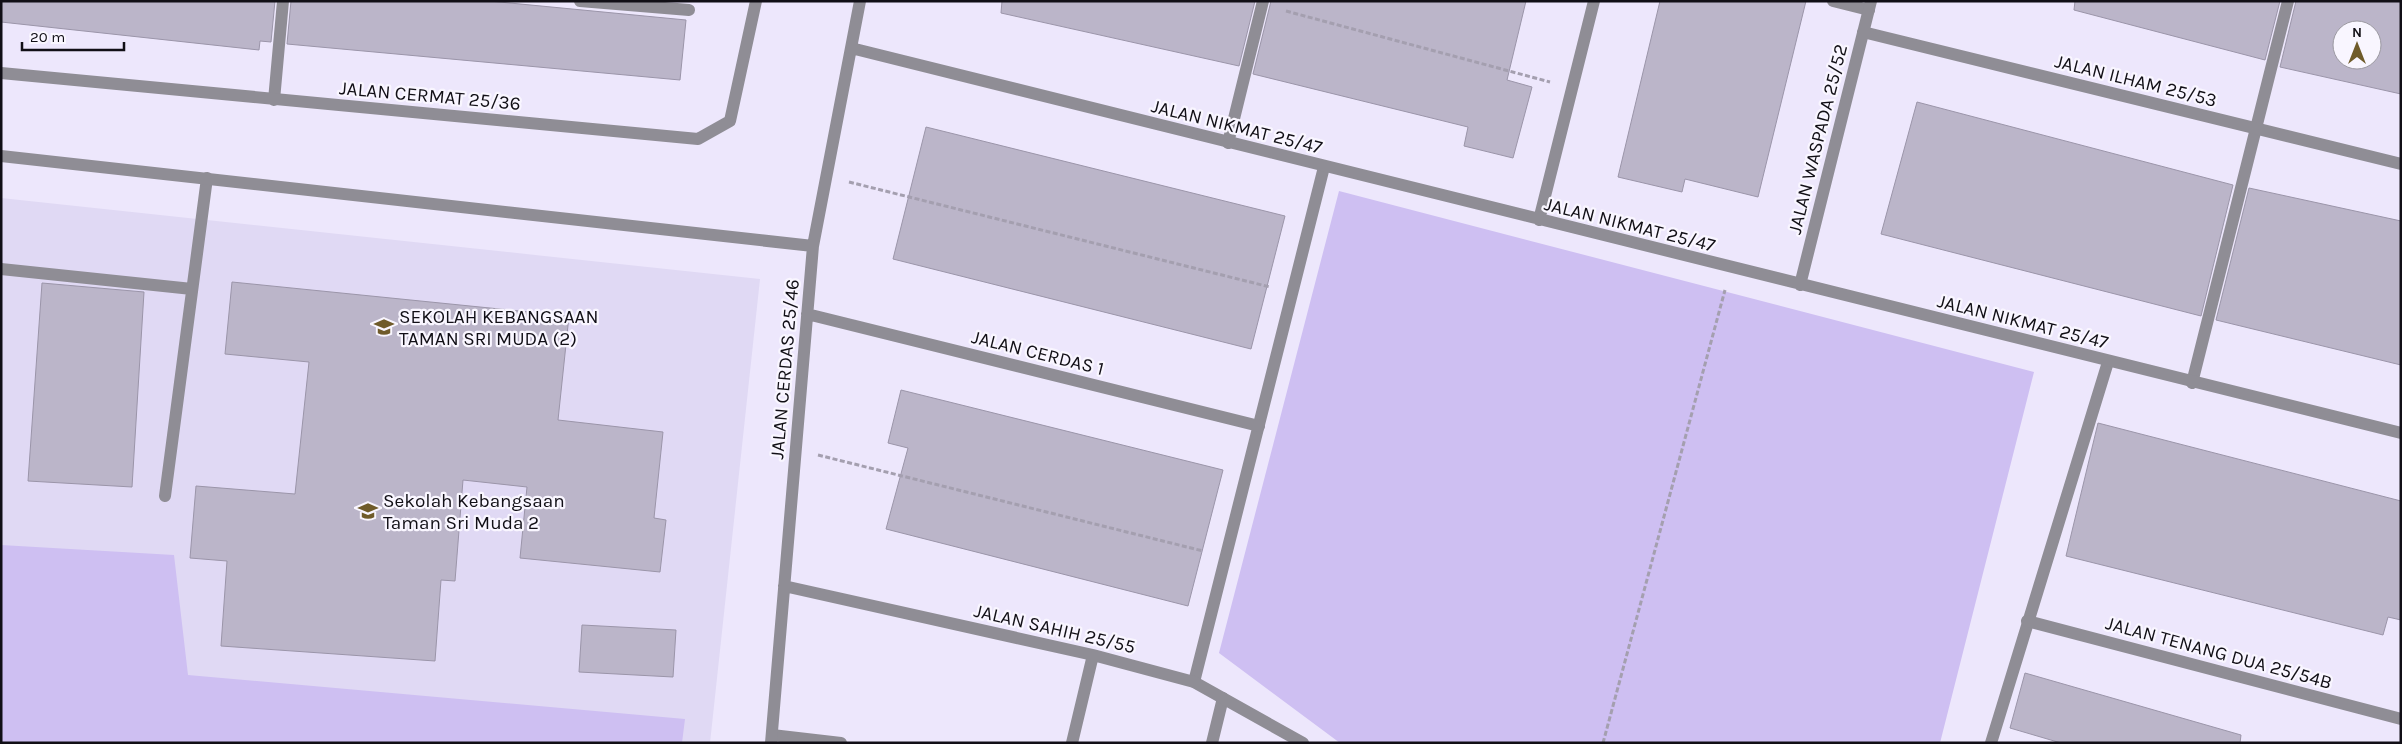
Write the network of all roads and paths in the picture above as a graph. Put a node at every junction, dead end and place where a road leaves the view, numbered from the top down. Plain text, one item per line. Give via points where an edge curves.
1 (283, 1) edge
2 (580, 1) edge
3 (756, 1) edge
4 (860, 1) edge
5 (1594, 1) edge
6 (1833, 1) edge
7 (2288, 1) edge
8 (1263, 3) edge
9 (1870, 6) edge
10 (689, 10) dead end
11 (1863, 32) junction
12 (851, 48) junction
13 (1, 72) edge
14 (1572, 88) junction
15 (274, 100) junction
16 (2256, 129) junction
17 (1228, 143) junction
18 (1, 156) edge
19 (2401, 164) edge
20 (1324, 167) junction
21 (826, 176) junction
22 (207, 178) junction
23 (1539, 220) junction
24 (813, 246) junction
25 (1731, 268) junction
26 (1, 269) edge
27 (1800, 285) junction
28 (192, 289) junction
29 (1293, 292) junction
30 (807, 314) junction
31 (2108, 362) junction
32 (2192, 383) junction
33 (1259, 426) junction
34 (2401, 433) edge
35 (796, 449) junction
36 (165, 496) dead end
37 (1226, 556) junction
38 (784, 586) junction
39 (2027, 620) junction
40 (1093, 655) junction
41 (1194, 682) junction
42 (1223, 698) junction
43 (2401, 719) edge
44 (771, 739) edge
45 (841, 742) edge
46 (1072, 743) edge
47 (1212, 743) edge
48 (1303, 743) edge
49 (1603, 743) edge
50 (1991, 743) edge

1 - 15 street
2 - 10 street
3 - 15 street, JALAN CERMAT 25/36 via 730,121 698,139
4 - 12 street, JALAN CERDAS 25/46
5 - 14 street
6 - 9 street
7 - 16 street
8 - 14 path
8 - 17 street
9 - 11 street, JALAN WASPADA 25/52
11 - 16 street, JALAN ILHAM 25/53
11 - 27 street, JALAN WASPADA 25/52
12 - 17 street, JALAN NIKMAT 25/47
12 - 21 street, JALAN CERDAS 25/46
13 - 15 street, JALAN CERMAT 25/36
14 - 23 street
16 - 19 street, JALAN ILHAM 25/53
16 - 32 street
17 - 20 street, JALAN NIKMAT 25/47
18 - 22 street
20 - 23 street, JALAN NIKMAT 25/47
20 - 29 street
21 - 24 street, JALAN CERDAS 25/46
21 - 29 path
22 - 24 street
22 - 28 street
23 - 25 street, JALAN NIKMAT 25/47
24 - 30 street, JALAN CERDAS 25/46
25 - 27 street, JALAN NIKMAT 25/47
25 - 49 path
26 - 28 street
27 - 31 street, JALAN NIKMAT 25/47
28 - 36 street
29 - 33 street
30 - 33 street, JALAN CERDAS 1
30 - 35 street, JALAN CERDAS 25/46
31 - 32 street, JALAN NIKMAT 25/47
31 - 39 street
32 - 34 street, JALAN NIKMAT 25/47
33 - 37 street
35 - 37 path
35 - 38 street, JALAN CERDAS 25/46
37 - 41 street
38 - 40 street, JALAN SAHIH 25/55
38 - 44 street, JALAN CERDAS 25/46
39 - 43 street, JALAN TENANG DUA 25/54B
39 - 50 street
40 - 41 street, JALAN SAHIH 25/55
40 - 46 street
41 - 42 street, JALAN SAHIH 25/55
42 - 47 street
42 - 48 street, JALAN SAHIH 25/55
44 - 45 street

